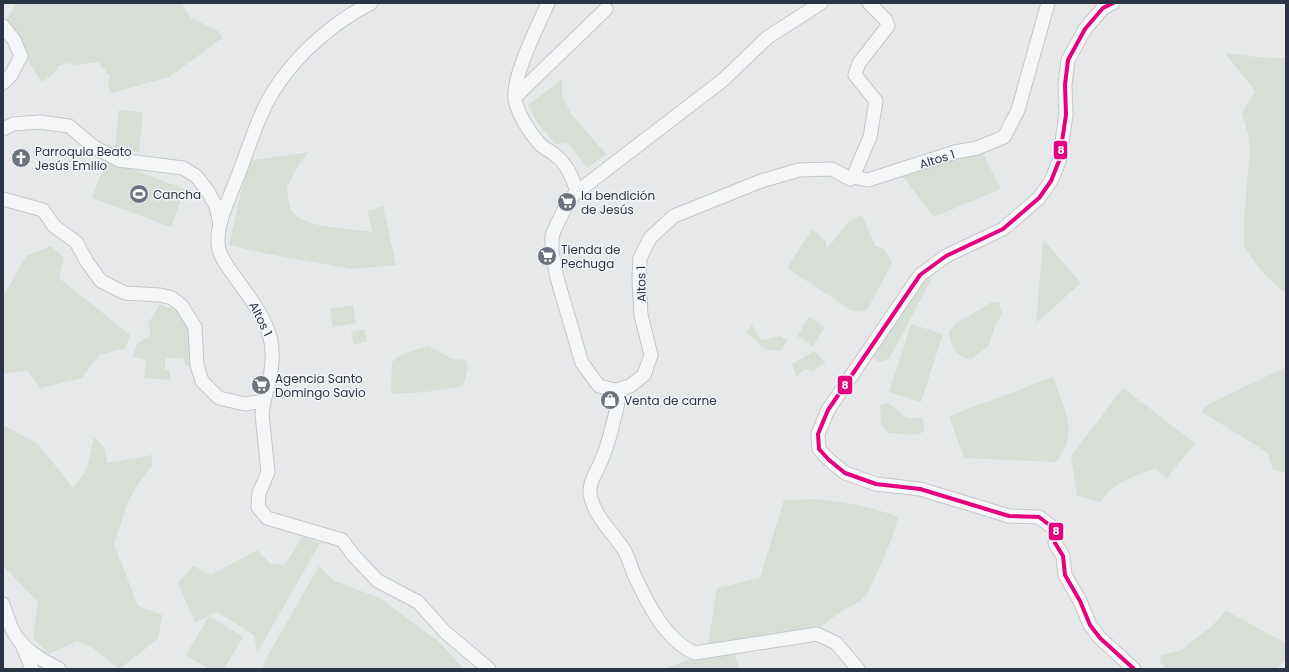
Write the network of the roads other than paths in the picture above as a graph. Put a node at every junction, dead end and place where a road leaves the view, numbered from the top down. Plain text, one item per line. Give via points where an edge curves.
1 (371, 3) edge
2 (548, 3) edge
3 (821, 3) edge
4 (869, 3) edge
5 (1048, 3) edge
6 (1113, 3) edge
7 (606, 9) dead end
8 (3, 26) edge
9 (3, 84) edge
10 (515, 97) junction
11 (3, 129) edge
12 (853, 177) junction
13 (577, 192) junction
14 (3, 199) edge
15 (220, 224) junction
16 (621, 389) junction
17 (264, 401) junction
18 (3, 604) edge
19 (21, 643) junction
20 (32, 669) edge
21 (59, 669) edge
22 (489, 669) edge
23 (858, 669) edge
24 (1134, 669) edge

1 - 15 street, Altos 1 via 325,32 293,64 279,84 261,114
2 - 10 street via 518,76
3 - 13 street via 768,37 723,80
4 - 12 street via 886,20 888,26 859,63 855,75 876,101 870,137
5 - 12 street, Altos 1 via 1018,110 1004,137 977,148 955,152 868,180
6 - 24 street via 1104,8 1085,29 1068,60 1064,130 1059,161 1051,181 1039,198 1003,228 946,256 920,275 828,410 818,434 819,449 844,473 876,484 920,489 1009,516 1039,517 1056,530 1055,543 1063,556 1065,575 1090,625 1100,638
7 - 10 street
8 - 9 street via 14,40 21,56
10 - 13 street via 527,127 539,144 569,169
11 - 15 street via 13,124 40,122 69,126 94,147 119,160 183,168 196,176 207,190 216,206
12 - 16 street, Altos 1 via 850,180 832,169 806,170 761,181 674,216 650,238 640,258 641,315 651,355 644,375 630,386
13 - 16 street via 569,200 552,236 557,278 582,363 599,386
14 - 17 street via 43,210 54,226 76,242 101,281 125,293 172,298 182,306 195,327 197,365 202,381 219,398 245,404
15 - 17 street, Altos 1 via 219,250 266,325 273,346 271,375
16 - 23 street via 605,454 593,477 590,493 599,517 625,552 637,581 666,630 683,648 695,653 818,634 836,642
17 - 22 street, Altos 1 via 262,414 268,472 259,493 258,507 267,518 342,540 378,581 418,602 444,632
18 - 19 street via 13,632
19 - 20 street
19 - 21 street

